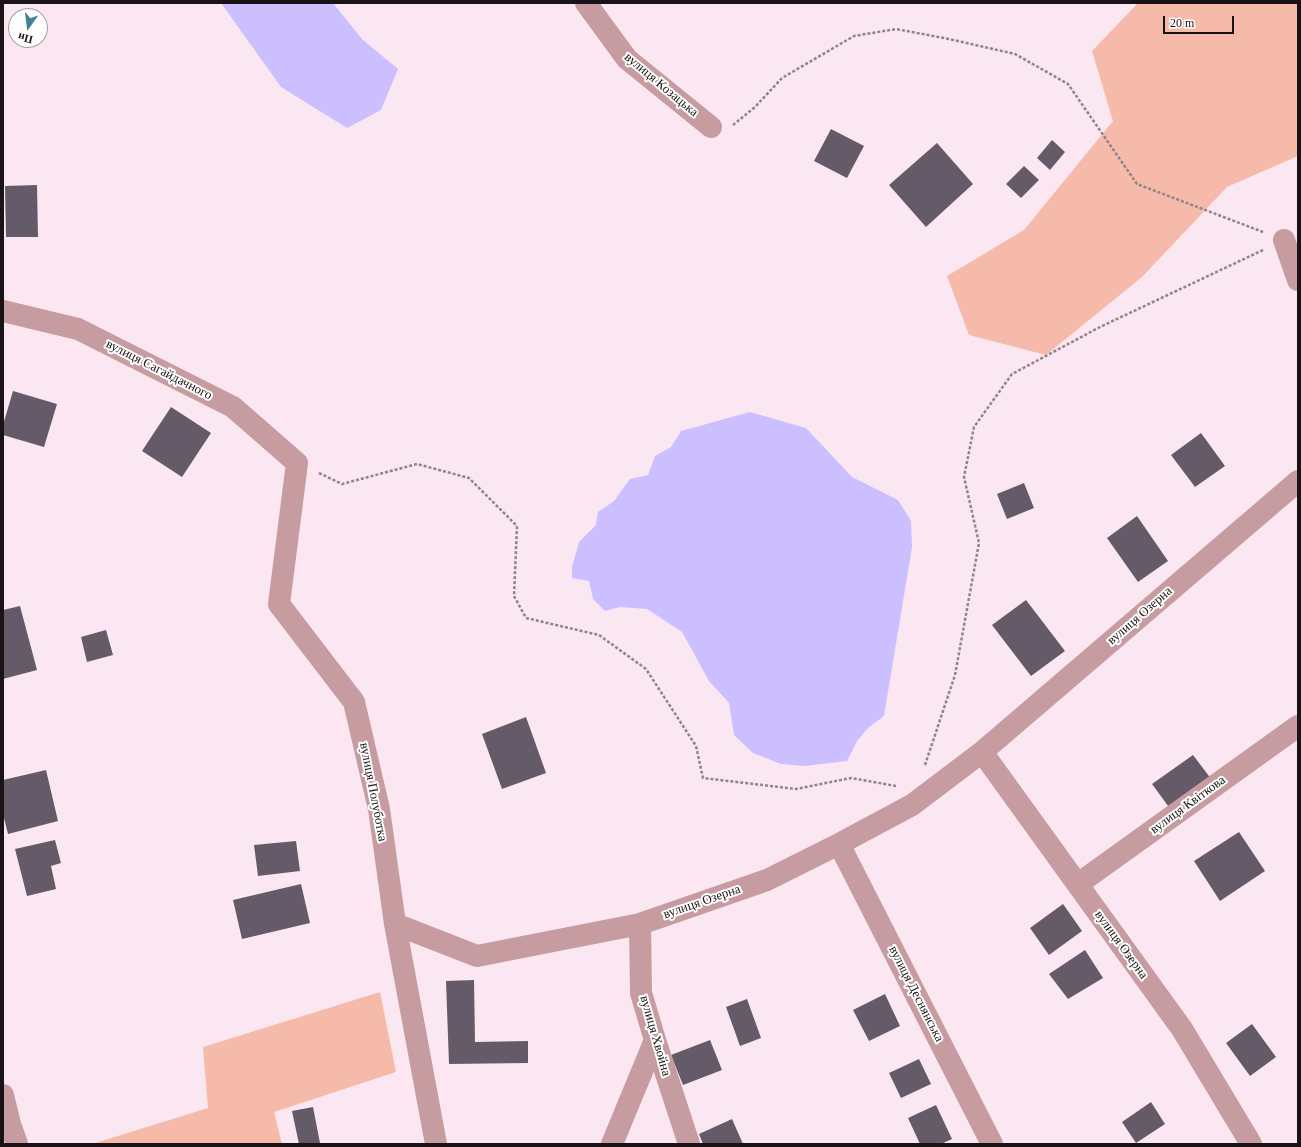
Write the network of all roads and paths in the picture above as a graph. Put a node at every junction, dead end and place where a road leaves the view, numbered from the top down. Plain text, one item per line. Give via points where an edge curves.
1 (586, 3) edge
2 (711, 127) joint
3 (1284, 240) junction
4 (1298, 280) edge
5 (3, 311) edge
6 (297, 463) junction
7 (1298, 481) edge
8 (1298, 726) edge
9 (982, 752) junction
10 (924, 768) dead end
11 (912, 805) junction
12 (839, 844) junction
13 (1078, 884) junction
14 (394, 924) junction
15 (640, 924) junction
16 (655, 1040) junction
17 (3, 1095) edge
18 (17, 1144) edge
19 (436, 1144) edge
20 (612, 1144) edge
21 (689, 1144) edge
22 (992, 1144) edge
23 (1251, 1144) edge

1 - 2 street, вулиця Козацька via 627,59
2 - 3 path via 735,125 755,108 782,78 854,36 896,29 949,39 1015,54 1068,84 1137,184
3 - 4 street
3 - 10 path via 1100,327 1012,374 974,427 964,477 979,543 955,675
5 - 6 street, вулиця Сагайдачного via 78,329 233,407
6 - 11 path via 342,484 417,464 469,478 517,526 514,596 526,618 599,635 646,668 696,746 703,778 796,789 851,778 917,790
6 - 14 street, вулиця Полуботка via 279,604 354,702 379,809
7 - 9 street, вулиця Озерна
8 - 13 street, вулиця Квіткова
9 - 11 street, вулиця Озерна
9 - 13 street, вулиця Озерна
11 - 12 street, вулиця Озерна
12 - 15 street, вулиця Озерна via 767,880
12 - 22 street, вулиця Деснянська
13 - 23 street, вулиця Озерна via 1182,1029
14 - 15 street, вулиця Озерна via 477,956
14 - 19 street, вулиця Полуботка
15 - 16 street, вулиця Хвойна via 641,993
16 - 20 street
16 - 21 street, вулиця Хвойна
17 - 18 street

